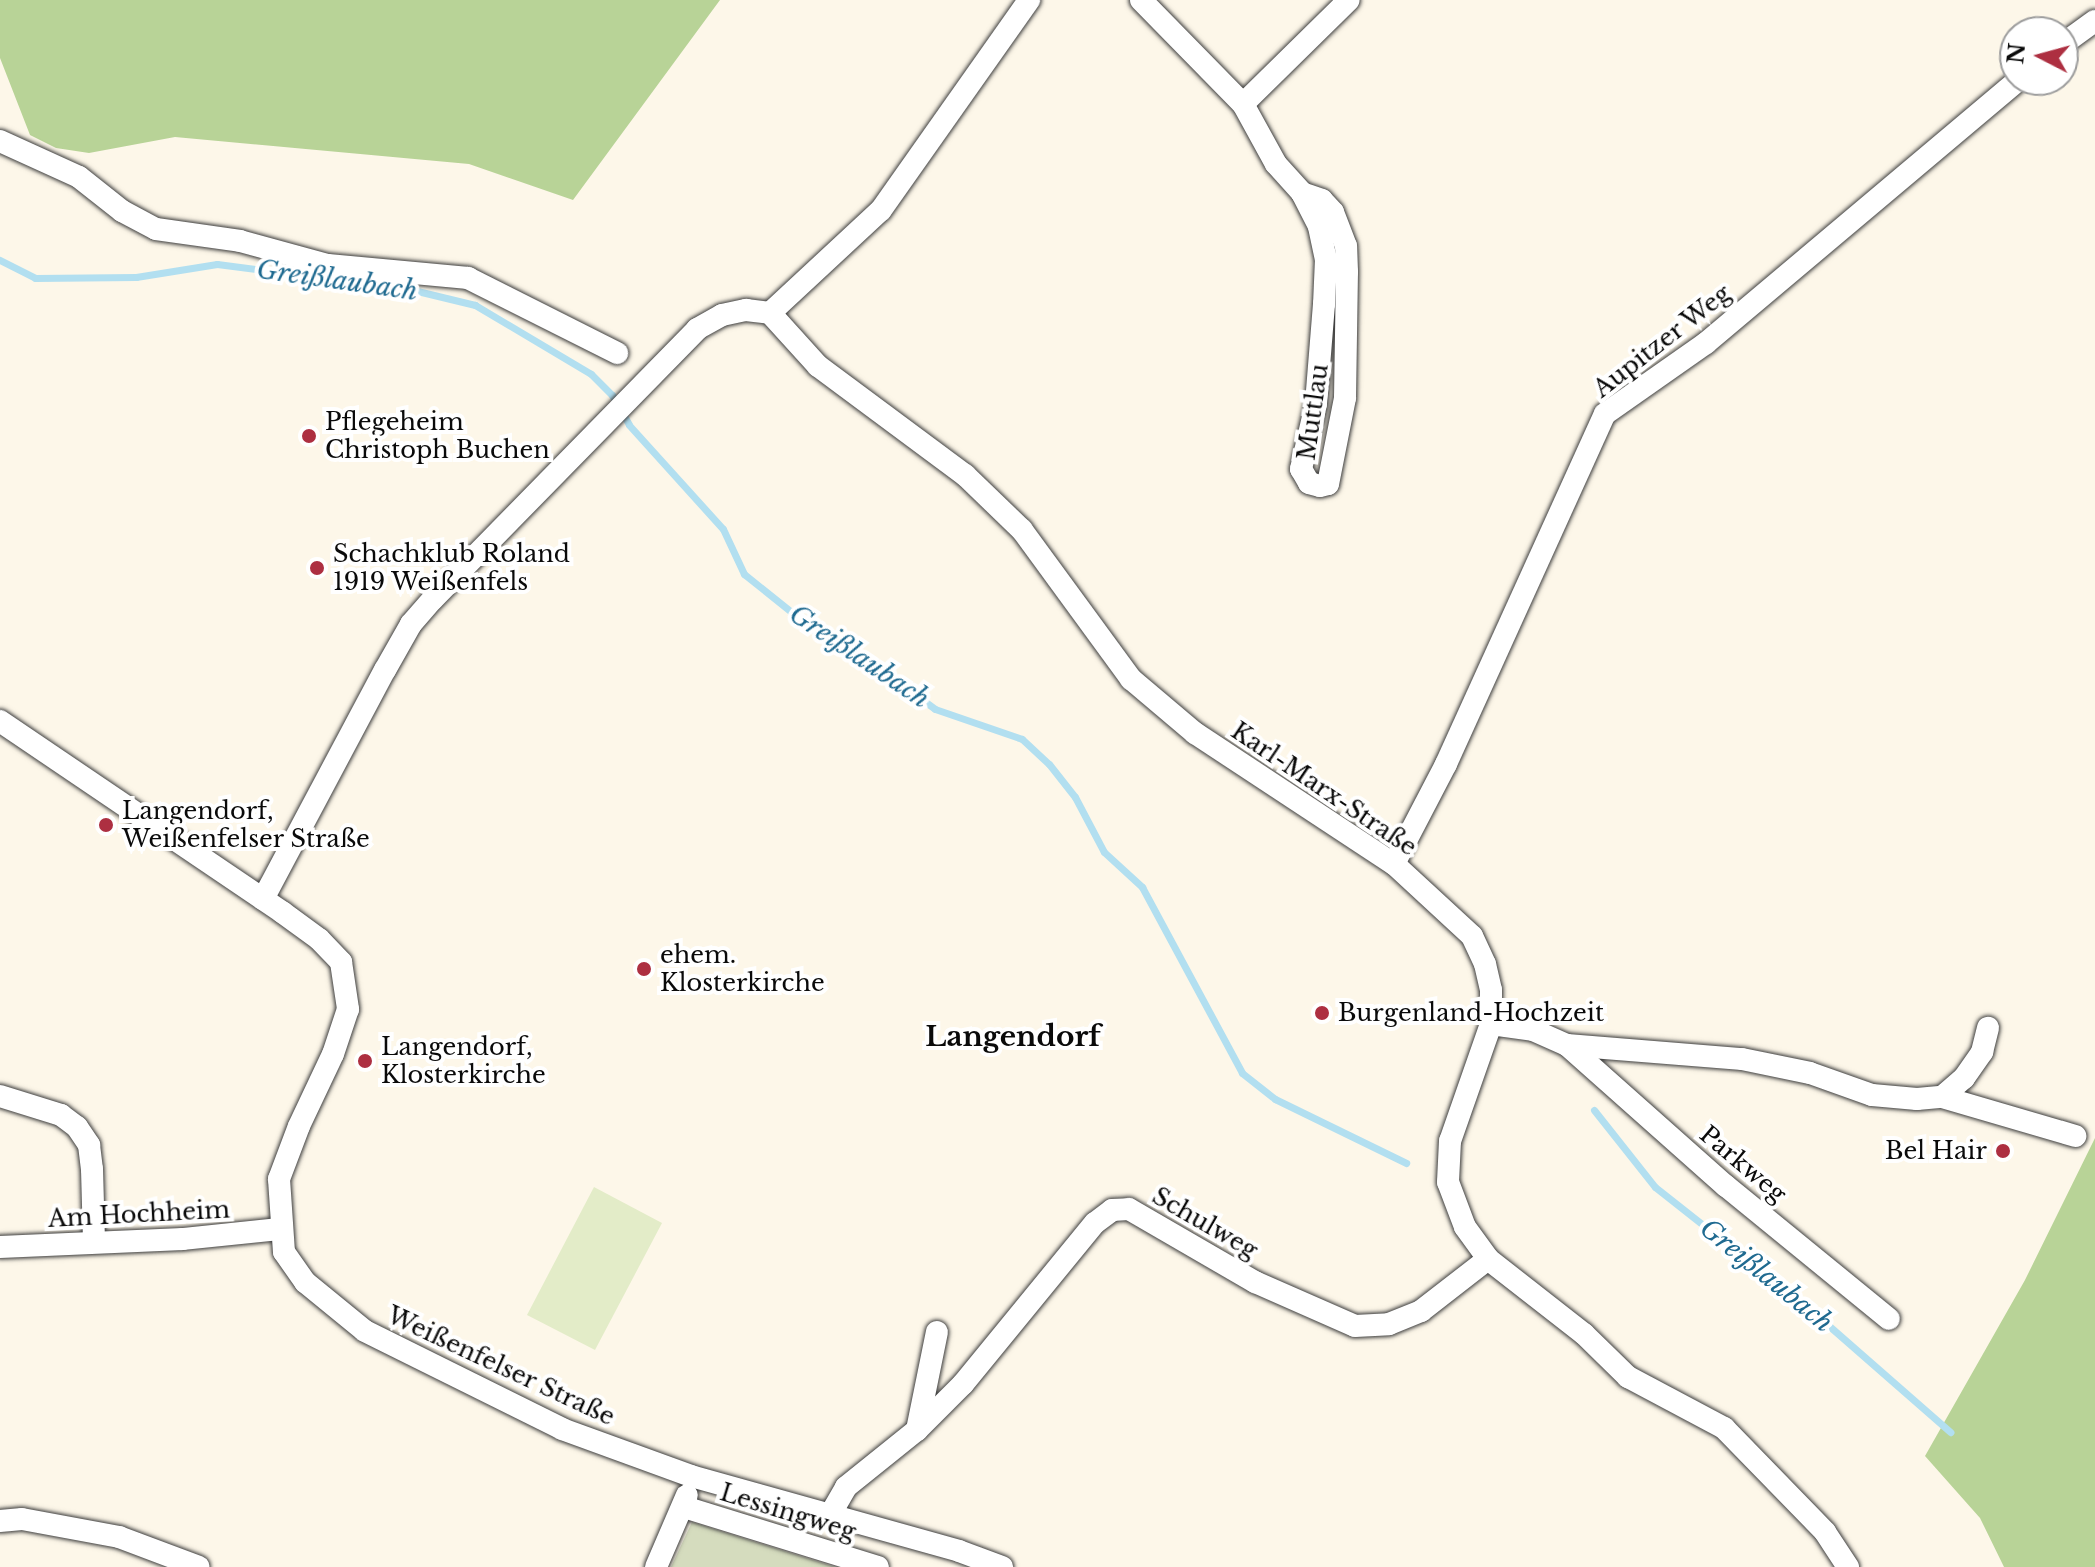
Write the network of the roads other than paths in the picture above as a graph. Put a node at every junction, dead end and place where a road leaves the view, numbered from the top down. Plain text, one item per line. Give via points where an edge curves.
1 (1029, 0) edge
2 (1141, 0) edge
3 (1349, 0) edge
4 (1999, 96) edge
5 (1243, 104) junction
6 (0, 141) edge
7 (1302, 193) junction
8 (770, 313) junction
9 (617, 353) dead end
10 (0, 721) edge
11 (1394, 864) junction
12 (263, 899) junction
13 (1491, 1024) junction
14 (1988, 1028) dead end
15 (1567, 1045) junction
16 (0, 1096) edge
17 (1942, 1097) junction
18 (2075, 1136) dead end
19 (280, 1229) junction
20 (94, 1242) junction
21 (0, 1247) edge
22 (1488, 1259) junction
23 (1889, 1319) dead end
24 (937, 1332) dead end
25 (917, 1430) junction
26 (691, 1476) junction
27 (684, 1507) junction
28 (830, 1515) junction
29 (0, 1521) edge
30 (199, 1567) edge
31 (656, 1567) edge
32 (878, 1567) edge
33 (1002, 1567) edge
34 (1848, 1567) edge

1 - 8 street via 881,210
2 - 5 street, Muttlau
3 - 5 street
4 - 11 street, Aupitzer Weg via 1706,343 1605,414 1446,764
5 - 7 street, Muttlau via 1276,164
6 - 9 street via 79,177 122,211 156,229 240,241 328,265 468,278
7 - 7 street, Muttlau via 1319,227 1326,259 1316,404 1301,469 1309,483 1320,486 1328,484 1345,398 1347,272 1341,227 1333,212 1322,200
8 - 11 street, Karl-Marx-Straße via 818,366 965,475 1022,530 1131,679 1195,733
8 - 12 street via 734,312 697,329 514,512 411,624
10 - 12 street, Weißenfelser Straße
11 - 13 street, Karl-Marx-Straße via 1472,936 1491,990
12 - 19 street, Weißenfelser Straße via 319,939 341,962 348,1009 279,1179
13 - 15 street, Parkweg via 1533,1030
13 - 22 street, Karl-Marx-Straße via 1450,1141 1448,1182 1465,1227
14 - 17 street via 1982,1052
15 - 17 street, Parkweg via 1742,1059 1810,1073 1872,1095
15 - 23 street, Parkweg via 1726,1186
16 - 20 street via 61,1115 89,1145
17 - 18 street, Parkweg
19 - 20 street, Am Hochheim
19 - 26 street, Weißenfelser Straße via 284,1252 305,1282 365,1331 562,1429
20 - 21 street, Am Hochheim
22 - 25 street, Schulweg via 1421,1311 1389,1324 1355,1326 1255,1282 1129,1209 1112,1210 1095,1223 963,1384
22 - 34 street, Karl-Marx-Straße via 1584,1334 1628,1377 1724,1428 1825,1532
24 - 25 street
25 - 28 street, Schulweg via 846,1487
26 - 27 street
26 - 28 street, Weißenfelser Straße
27 - 31 street
27 - 32 street, Lessingweg
28 - 33 street, Weißenfelser Straße
29 - 30 street via 22,1519 119,1537

